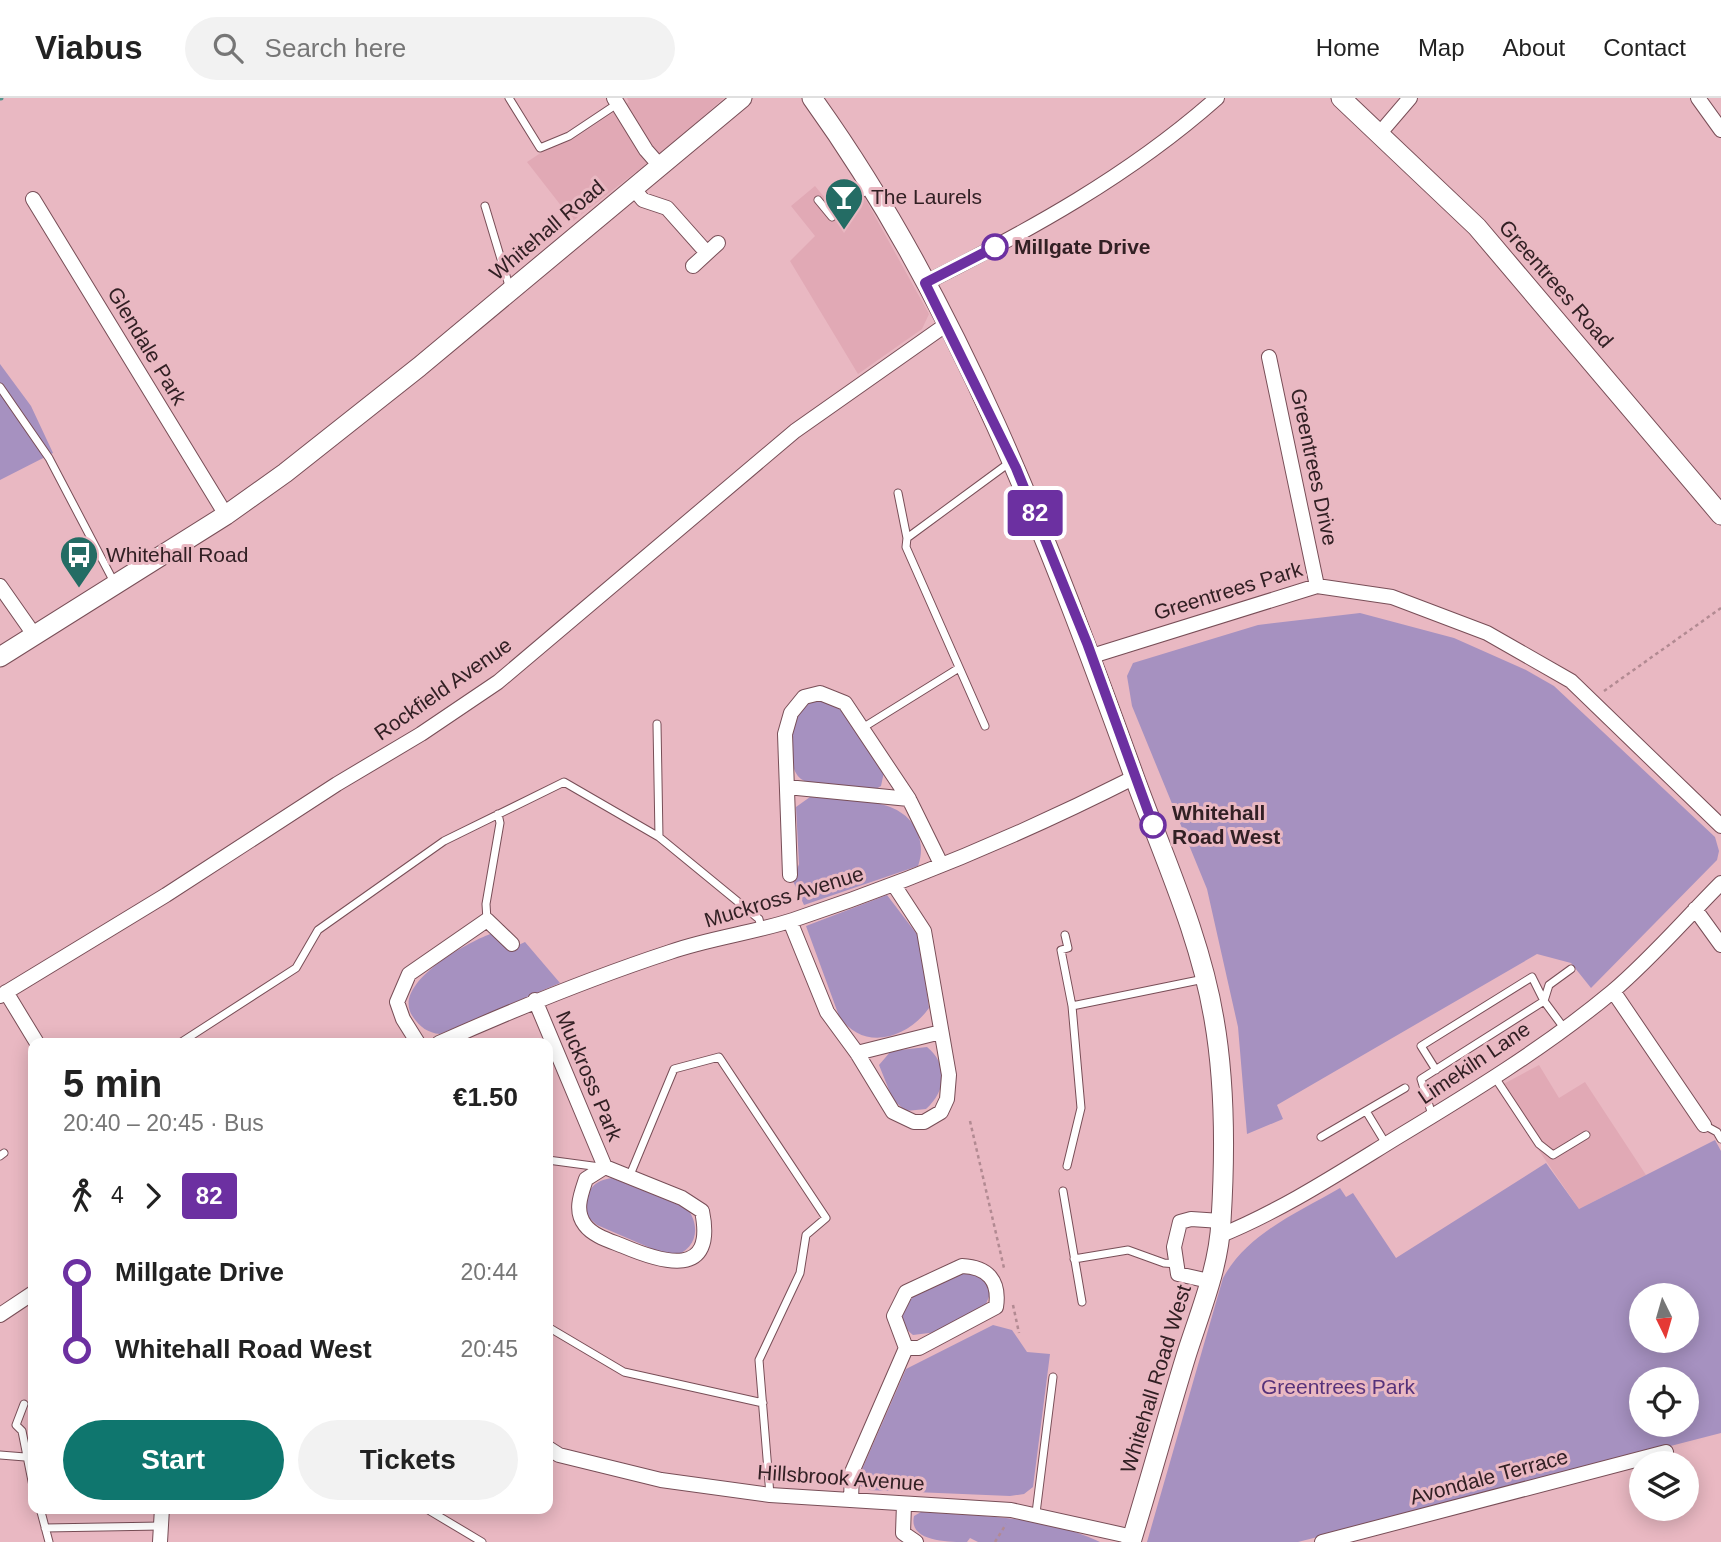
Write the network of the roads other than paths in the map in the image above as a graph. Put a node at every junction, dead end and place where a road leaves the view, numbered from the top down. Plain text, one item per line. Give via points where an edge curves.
1 (509, 98) edge
2 (742, 98) edge
3 (813, 98) edge
4 (1217, 98) edge
5 (1341, 98) edge
6 (1410, 98) edge
7 (1698, 98) edge
8 (615, 101) edge
9 (1721, 130) edge
10 (1380, 133) junction
11 (660, 166) junction
12 (872, 186) junction
13 (633, 188) junction
14 (33, 199) dead end
15 (818, 200) dead end
16 (485, 206) dead end
17 (693, 266) dead end
18 (925, 283) junction
19 (511, 291) junction
20 (947, 324) junction
21 (1269, 357) dead end
22 (0, 387) edge
23 (1012, 460) junction
24 (898, 493) dead end
25 (226, 515) junction
26 (1721, 515) edge
27 (907, 538) junction
28 (116, 584) junction
29 (0, 586) edge
30 (1317, 586) junction
31 (35, 636) junction
32 (1091, 656) junction
33 (0, 657) edge
34 (959, 668) junction
35 (657, 724) dead end
36 (985, 726) dead end
37 (864, 727) junction
38 (1135, 777) junction
39 (787, 787) junction
40 (909, 799) junction
41 (498, 814) junction
42 (1721, 826) edge
43 (659, 838) junction
44 (941, 864) junction
45 (790, 875) dead end
46 (1721, 883) edge
47 (894, 885) junction
48 (1695, 909) junction
49 (487, 920) junction
50 (790, 921) junction
51 (761, 928) junction
52 (1065, 934) dead end
53 (512, 944) dead end
54 (1721, 945) edge
55 (1571, 970) dead end
56 (1206, 979) junction
57 (1613, 992) junction
58 (3, 994) edge
59 (535, 1000) junction
60 (1544, 1001) junction
61 (1072, 1006) junction
62 (1564, 1028) junction
63 (941, 1032) junction
64 (34, 1038) edge
65 (188, 1038) edge
66 (415, 1038) edge
67 (450, 1038) edge
68 (551, 1038) edge
69 (553, 1043) edge
70 (857, 1053) junction
71 (1436, 1070) junction
72 (1494, 1076) junction
73 (1405, 1088) dead end
74 (1366, 1111) junction
75 (1432, 1116) junction
76 (1704, 1125) joint
77 (1586, 1136) dead end
78 (1321, 1137) dead end
79 (1721, 1139) edge
80 (1386, 1145) junction
81 (553, 1161) edge
82 (1067, 1166) dead end
83 (605, 1167) junction
84 (630, 1175) junction
85 (1063, 1191) dead end
86 (1220, 1229) junction
87 (1074, 1259) junction
88 (1177, 1264) junction
89 (1209, 1281) junction
90 (28, 1296) edge
91 (1082, 1302) dead end
92 (0, 1315) edge
93 (553, 1330) edge
94 (906, 1348) junction
95 (1053, 1377) dead end
96 (763, 1403) junction
97 (24, 1404) dead end
98 (553, 1451) edge
99 (0, 1455) edge
100 (25, 1457) junction
101 (1629, 1462) edge
102 (28, 1468) edge
103 (770, 1496) junction
104 (851, 1500) junction
105 (904, 1504) junction
106 (1036, 1513) junction
107 (42, 1514) edge
108 (162, 1514) edge
109 (435, 1514) edge
110 (161, 1526) junction
111 (45, 1528) junction
112 (1132, 1539) edge
113 (49, 1542) edge
114 (160, 1542) edge
115 (482, 1542) edge
116 (916, 1542) edge
117 (1322, 1542) edge

1 - 8 lane via 540,148 569,136
2 - 11 street, Whitehall Road
3 - 12 street, Whitehall Road West
4 - 18 street via 1144,158 1083,199
5 - 10 street, Greentrees Road
6 - 10 street
7 - 9 street
8 - 11 street
10 - 26 street, Greentrees Road via 1501,255
11 - 13 street, Whitehall Road
12 - 15 lane via 832,217
12 - 18 street, Whitehall Road West
13 - 17 street via 643,200 667,208 713,248
13 - 19 street, Whitehall Road
14 - 25 street, Glendale Park
16 - 19 lane
18 - 20 street, Whitehall Road West
19 - 25 street, Whitehall Road
20 - 23 street, Whitehall Road West
20 - 58 street, Rockfield Avenue via 795,431 498,682
21 - 30 street, Greentrees Drive
22 - 28 lane via 49,458
23 - 27 lane
23 - 32 street, Whitehall Road West
24 - 27 lane
25 - 28 street, Whitehall Road
27 - 34 lane via 906,547
28 - 31 street, Whitehall Road
29 - 31 street
30 - 32 street, Greentrees Park
30 - 42 street, Greentrees Park via 1392,597 1449,616 1553,670 1571,681
31 - 33 street, Whitehall Road
32 - 38 street, Whitehall Road West
34 - 36 lane
34 - 37 lane
35 - 43 lane
37 - 39 street via 845,702 820,693 804,697 790,713 785,733
37 - 40 street
38 - 44 street, Muckross Avenue via 1066,812
38 - 56 street, Whitehall Road West
39 - 40 street
39 - 45 street
40 - 44 street
41 - 43 lane via 564,782
41 - 49 lane
41 - 65 lane via 444,841 317,930 296,968
43 - 51 lane via 759,919
44 - 47 street, Muckross Avenue
46 - 48 street, Limekiln Lane
47 - 50 street, Muckross Avenue
47 - 63 street via 924,931
48 - 54 street
48 - 57 street, Limekiln Lane
49 - 53 street
49 - 66 street via 409,974 401,987 397,1002
50 - 51 street, Muckross Avenue
50 - 70 street via 827,1012
51 - 59 street, Muckross Avenue via 673,951
52 - 61 lane via 1068,948 1061,950
55 - 60 lane via 1549,985
56 - 61 lane
56 - 86 street, Whitehall Road West via 1221,1075
57 - 62 street, Limekiln Lane
57 - 76 street
58 - 64 street
59 - 67 street, Muckross Avenue
59 - 68 street, Muckross Park
60 - 62 lane
60 - 71 lane
60 - 71 lane via 1532,978 1421,1046
61 - 82 lane via 1081,1108
62 - 72 street, Limekiln Lane
63 - 70 street
63 - 70 street via 949,1075 947,1099 941,1112 924,1122 893,1112
69 - 83 street, Muckross Park
71 - 75 lane via 1421,1079
72 - 75 street, Limekiln Lane
72 - 77 lane via 1539,1144 1553,1155
73 - 74 lane
74 - 78 lane
74 - 80 lane
75 - 80 street, Limekiln Lane
76 - 79 lane
80 - 86 street, Limekiln Lane via 1246,1225
81 - 83 lane
83 - 84 street, Muckross Park
83 - 84 street, Muckross Park via 586,1179 578,1204 584,1225 658,1261 677,1263 690,1258 706,1232 702,1211
84 - 96 lane via 674,1069 719,1057 826,1218 806,1235 800,1273 759,1360
85 - 87 lane
86 - 88 street via 1191,1219 1180,1222 1174,1247
86 - 89 street, Whitehall Road West
87 - 88 lane via 1128,1250
87 - 91 lane
88 - 89 street via 1178,1274
89 - 112 street, Whitehall Road West
90 - 92 street
93 - 96 lane via 624,1372
94 - 94 street via 894,1316 906,1292 962,1266 985,1271 994,1281 996,1307 919,1348
94 - 104 street via 852,1472
95 - 106 lane
96 - 103 lane
97 - 100 lane via 16,1424 22,1431
98 - 103 street, Hillsbrook Avenue via 661,1480
99 - 100 lane
100 - 102 lane
101 - 117 street, Avondale Terrace
103 - 104 street, Hillsbrook Avenue
104 - 105 street, Hillsbrook Avenue
105 - 106 street, Hillsbrook Avenue
105 - 116 street via 903,1533
106 - 112 street, Hillsbrook Avenue
107 - 111 lane
108 - 110 street
109 - 115 lane
110 - 111 lane
110 - 114 street
111 - 113 lane

